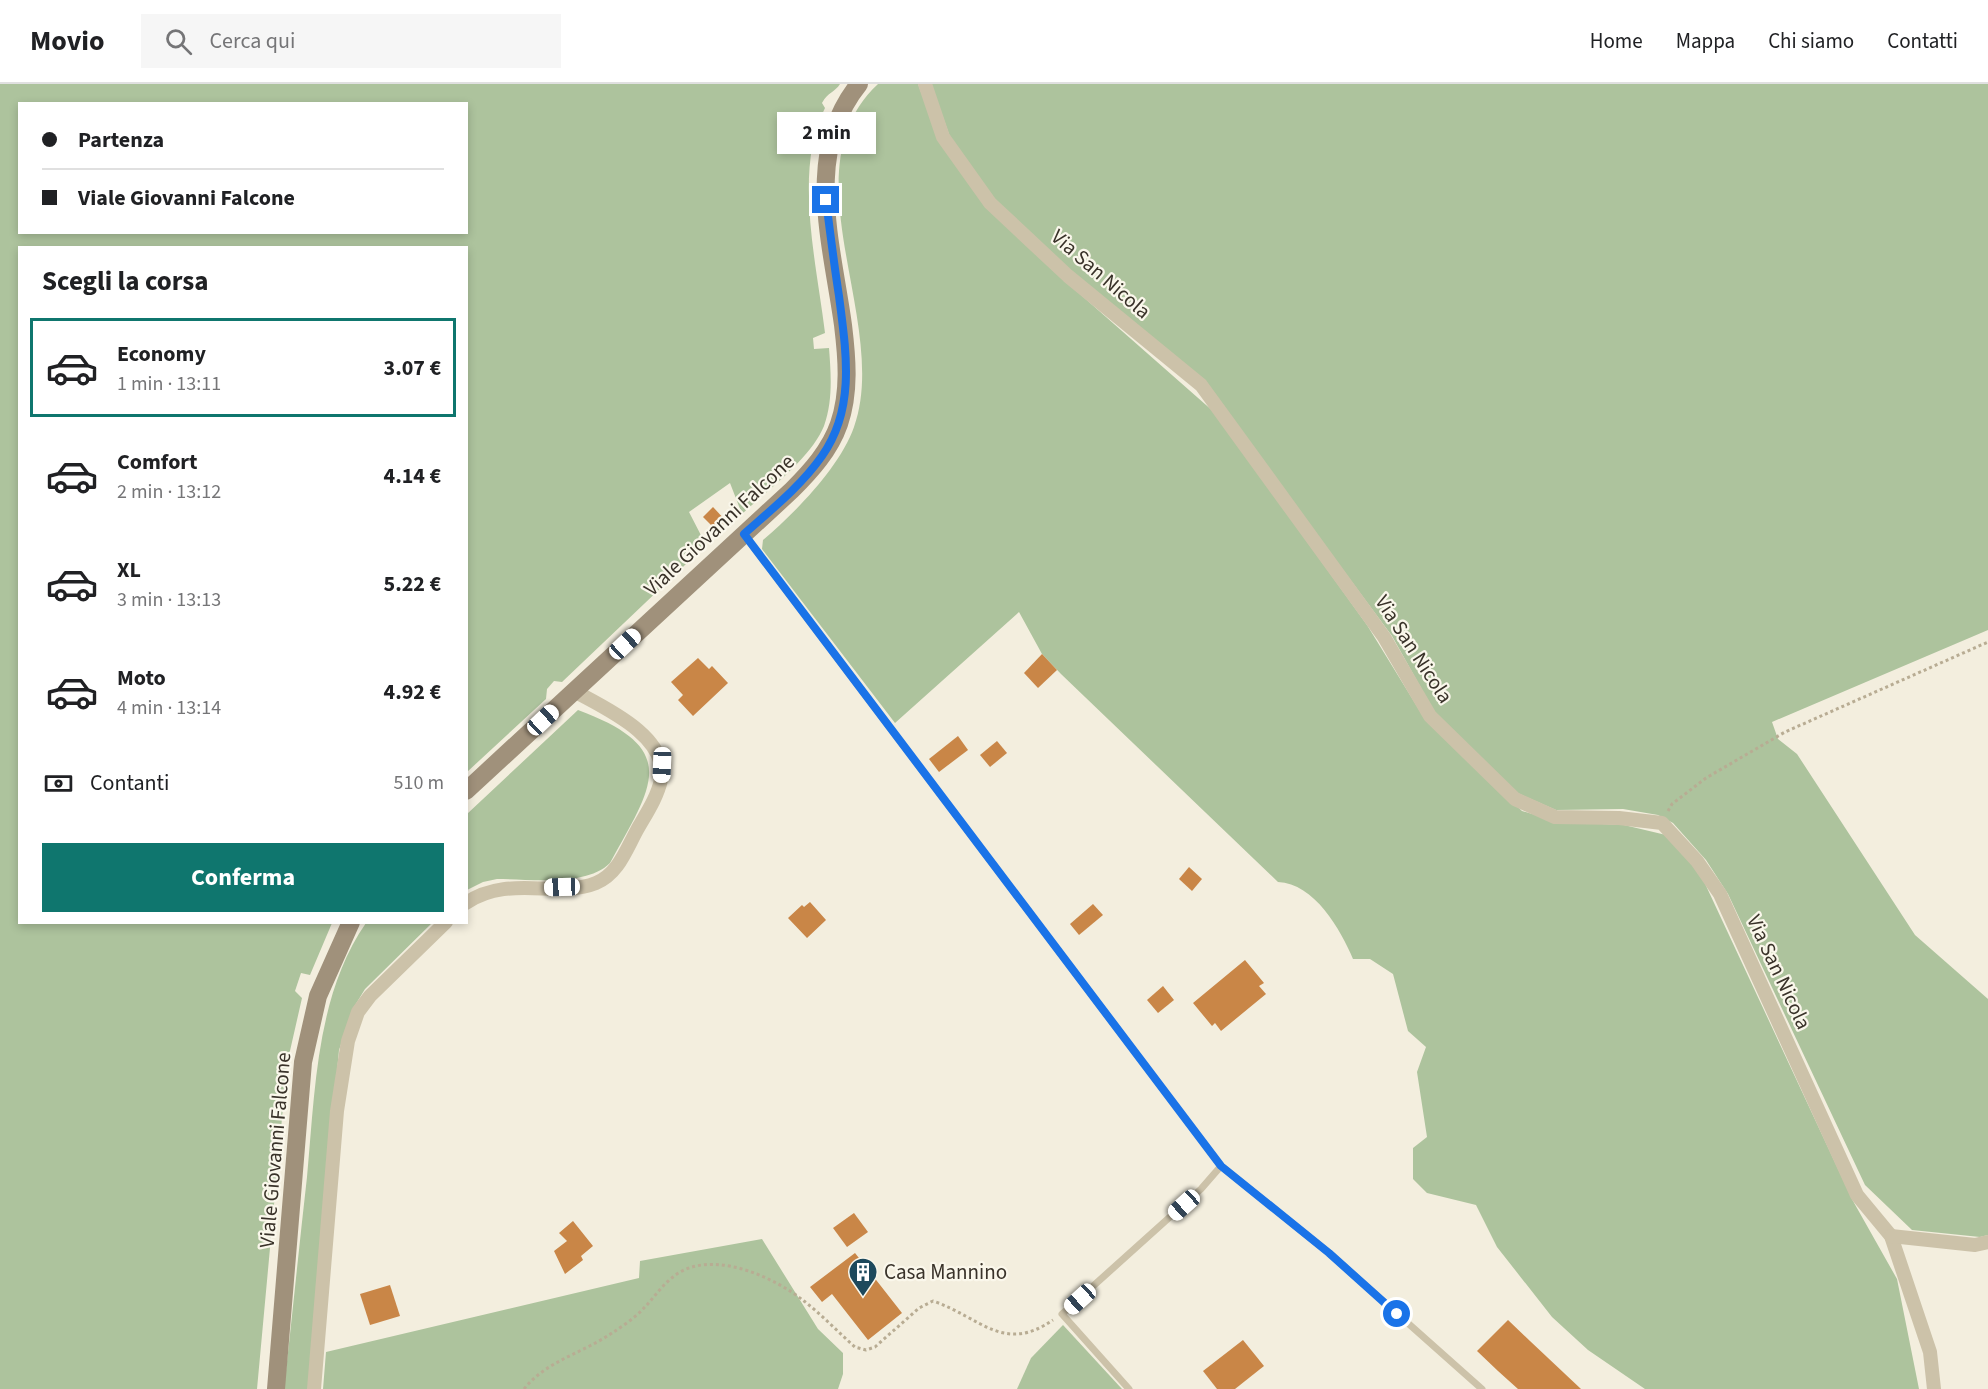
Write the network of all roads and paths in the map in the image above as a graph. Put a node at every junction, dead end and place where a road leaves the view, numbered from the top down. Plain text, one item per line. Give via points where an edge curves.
1 (859, 84) edge
2 (925, 84) edge
3 (744, 534) junction
4 (1988, 642) edge
5 (574, 691) junction
6 (468, 789) edge
7 (1662, 823) junction
8 (468, 902) edge
9 (350, 924) edge
10 (444, 924) edge
11 (1221, 1166) junction
12 (1891, 1236) junction
13 (1988, 1242) edge
14 (1062, 1314) junction
15 (276, 1389) edge
16 (314, 1389) edge
17 (524, 1389) edge
18 (1129, 1389) edge
19 (1482, 1389) edge
20 (1934, 1389) edge

1 - 3 street, Viale Giovanni Falcone via 838,114 825,172 846,352 847,382 839,423 811,471
2 - 7 street, Via San Nicola via 943,137 990,203 1068,276 1201,384 1384,637 1430,716 1515,799 1555,817
3 - 5 street, Viale Giovanni Falcone
3 - 11 lane
4 - 7 path via 1745,753 1672,804
5 - 6 street, Viale Giovanni Falcone
5 - 8 street via 618,715 656,750 662,765 654,799 616,869 605,878 583,886 501,889
7 - 12 street, Via San Nicola via 1697,861 1720,894 1857,1195
9 - 15 street, Viale Giovanni Falcone via 318,996 303,1062
10 - 16 street via 370,996 358,1012 348,1041 337,1112
11 - 14 lane via 1201,1189
11 - 19 lane via 1329,1253
12 - 13 street via 1975,1245
12 - 20 street, Via San Nicola via 1930,1352
14 - 17 path via 1037,1332 1019,1336 1002,1334 933,1301 866,1350 855,1347 804,1300 769,1279 728,1266 703,1266 685,1270 665,1283 643,1310 612,1334 536,1374
14 - 18 lane

